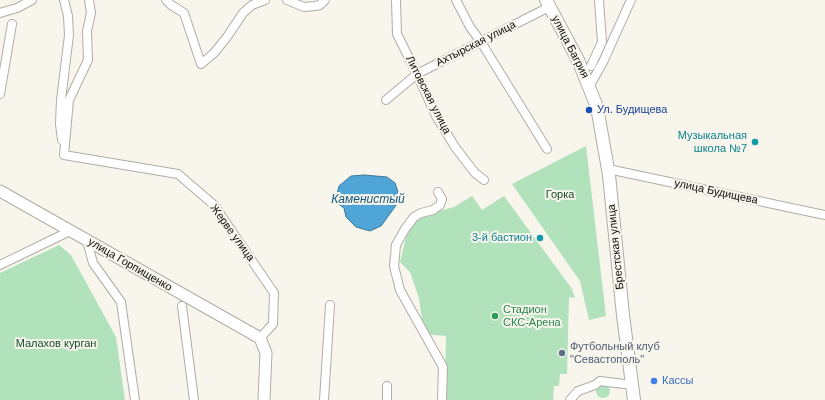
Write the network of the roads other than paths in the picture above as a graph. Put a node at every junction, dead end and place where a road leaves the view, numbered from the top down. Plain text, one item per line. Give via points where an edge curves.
1 (32, 0) edge
2 (64, 0) edge
3 (89, 0) edge
4 (166, 0) edge
5 (265, 0) edge
6 (287, 0) edge
7 (325, 0) edge
8 (396, 0) edge
9 (456, 0) edge
10 (599, 0) edge
11 (632, 0) edge
12 (547, 4) edge
13 (0, 13) edge
14 (12, 24) dead end
15 (481, 42) junction
16 (591, 66) dead end
17 (417, 74) junction
18 (591, 91) junction
19 (0, 94) edge
20 (386, 100) dead end
21 (547, 149) dead end
22 (64, 155) junction
23 (608, 169) junction
24 (484, 180) dead end
25 (0, 191) edge
26 (438, 192) dead end
27 (825, 215) edge
28 (70, 230) junction
29 (87, 240) junction
30 (0, 265) edge
31 (330, 305) dead end
32 (182, 306) dead end
33 (260, 338) junction
34 (632, 385) junction
35 (387, 386) dead end
36 (135, 400) edge
37 (194, 400) edge
38 (264, 400) edge
39 (324, 400) edge
40 (387, 400) edge
41 (442, 400) edge
42 (570, 400) edge
43 (634, 400) edge

1 - 13 street
2 - 22 street via 69,35 62,79 60,124
3 - 22 street via 92,13 87,31 88,60 68,100
4 - 5 street via 184,13 201,64 223,42 242,13 252,5
6 - 7 street via 304,7 320,5
8 - 17 street, Литовская улица via 397,34
9 - 15 street
10 - 16 street via 602,42
11 - 18 street
12 - 15 street, Ахтырская улица
12 - 18 main road, улица Багрия via 578,60
14 - 19 street
15 - 17 street, Ахтырская улица
15 - 21 street
17 - 20 street, Ахтырская улица
17 - 24 street, Литовская улица via 436,116 475,173
18 - 23 main road, Брестская улица
22 - 33 street, Жерве улица via 178,174 214,205 274,293 273,324
23 - 27 street, улица Будищева
23 - 34 main road, Брестская улица
25 - 28 main road, улица Горпищенко
26 - 41 street via 442,199 440,205 414,217 405,229 396,245 394,266 400,290 443,367
28 - 29 main road, улица Горпищенко
28 - 30 street
29 - 33 main road, улица Горпищенко
29 - 36 street via 93,263 122,302
31 - 39 street
32 - 37 street
33 - 38 main road via 266,353
34 - 42 street via 600,381 578,391
34 - 43 main road, Брестская улица
35 - 40 street

